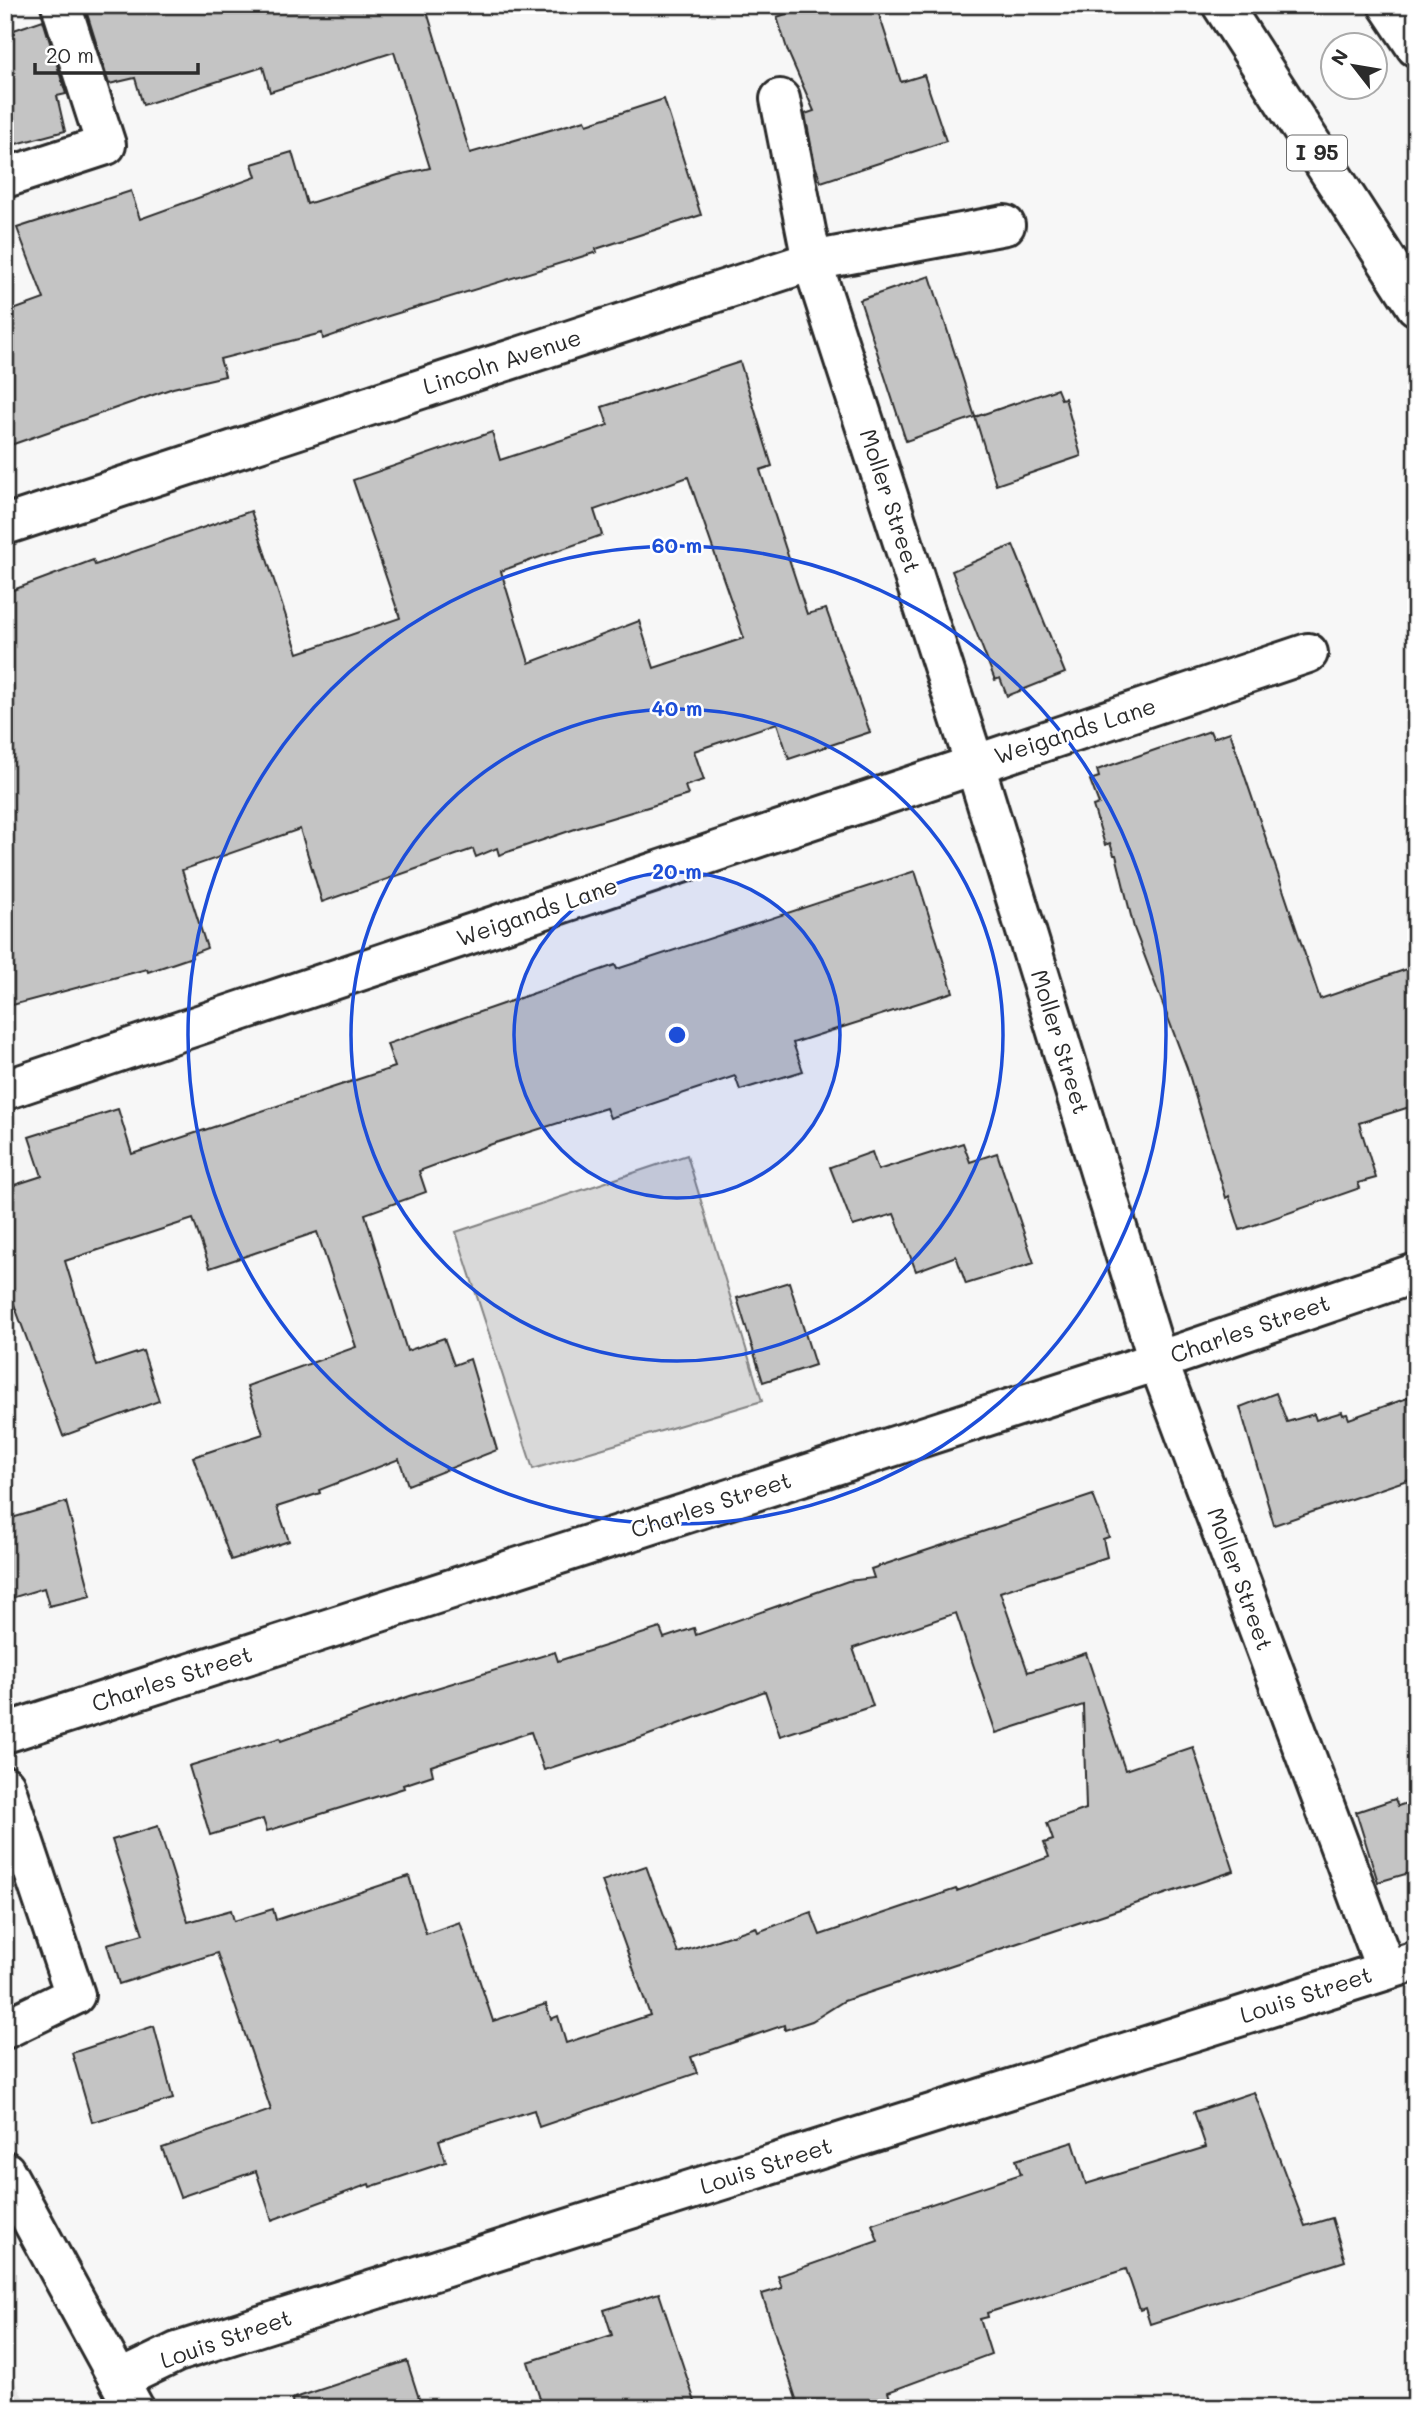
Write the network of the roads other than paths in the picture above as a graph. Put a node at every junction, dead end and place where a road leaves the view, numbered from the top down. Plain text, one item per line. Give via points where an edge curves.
1 (61, 5) edge
2 (1222, 5) edge
3 (1388, 5) edge
4 (1416, 47) edge
5 (780, 99) dead end
6 (5, 178) edge
7 (1005, 225) dead end
8 (812, 261) junction
9 (1415, 304) edge
10 (5, 525) edge
11 (1308, 653) dead end
12 (975, 765) junction
13 (5, 1090) edge
14 (1416, 1273) edge
15 (1158, 1361) junction
16 (5, 1733) edge
17 (5, 1786) edge
18 (1401, 1966) edge
19 (5, 2029) edge
20 (5, 2171) edge
21 (126, 2394) edge

1 - 6 main road via 106,145
2 - 9 main road, I 95
3 - 4 main road
5 - 8 main road, Moller Street
7 - 8 main road, Lincoln Avenue
8 - 10 main road, Lincoln Avenue
8 - 12 main road, Moller Street
11 - 12 main road, Weigands Lane
12 - 13 main road, Weigands Lane
12 - 15 main road, Moller Street
14 - 15 main road, Charles Street
15 - 16 main road, Charles Street
15 - 18 main road, Moller Street
17 - 19 main road via 75,1995
18 - 21 main road, Louis Street via 177,2352
20 - 21 main road

